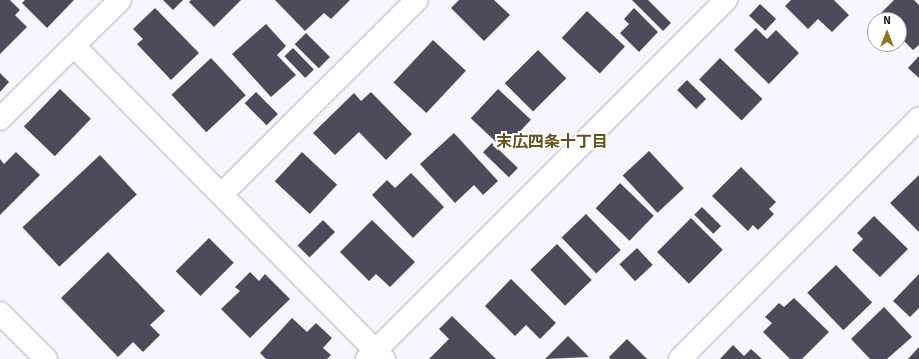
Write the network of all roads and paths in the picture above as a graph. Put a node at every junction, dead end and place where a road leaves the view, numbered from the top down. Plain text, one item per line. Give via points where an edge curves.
1 (120, 0) edge
2 (417, 0) edge
3 (726, 0) edge
4 (74, 46) junction
5 (919, 118) edge
6 (0, 119) edge
7 (222, 194) junction
8 (0, 313) edge
9 (376, 356) edge
10 (46, 359) edge
11 (680, 359) edge

1 - 4 street
2 - 7 street
3 - 9 street
4 - 6 street
4 - 7 street
5 - 11 street
7 - 9 street
8 - 10 street

